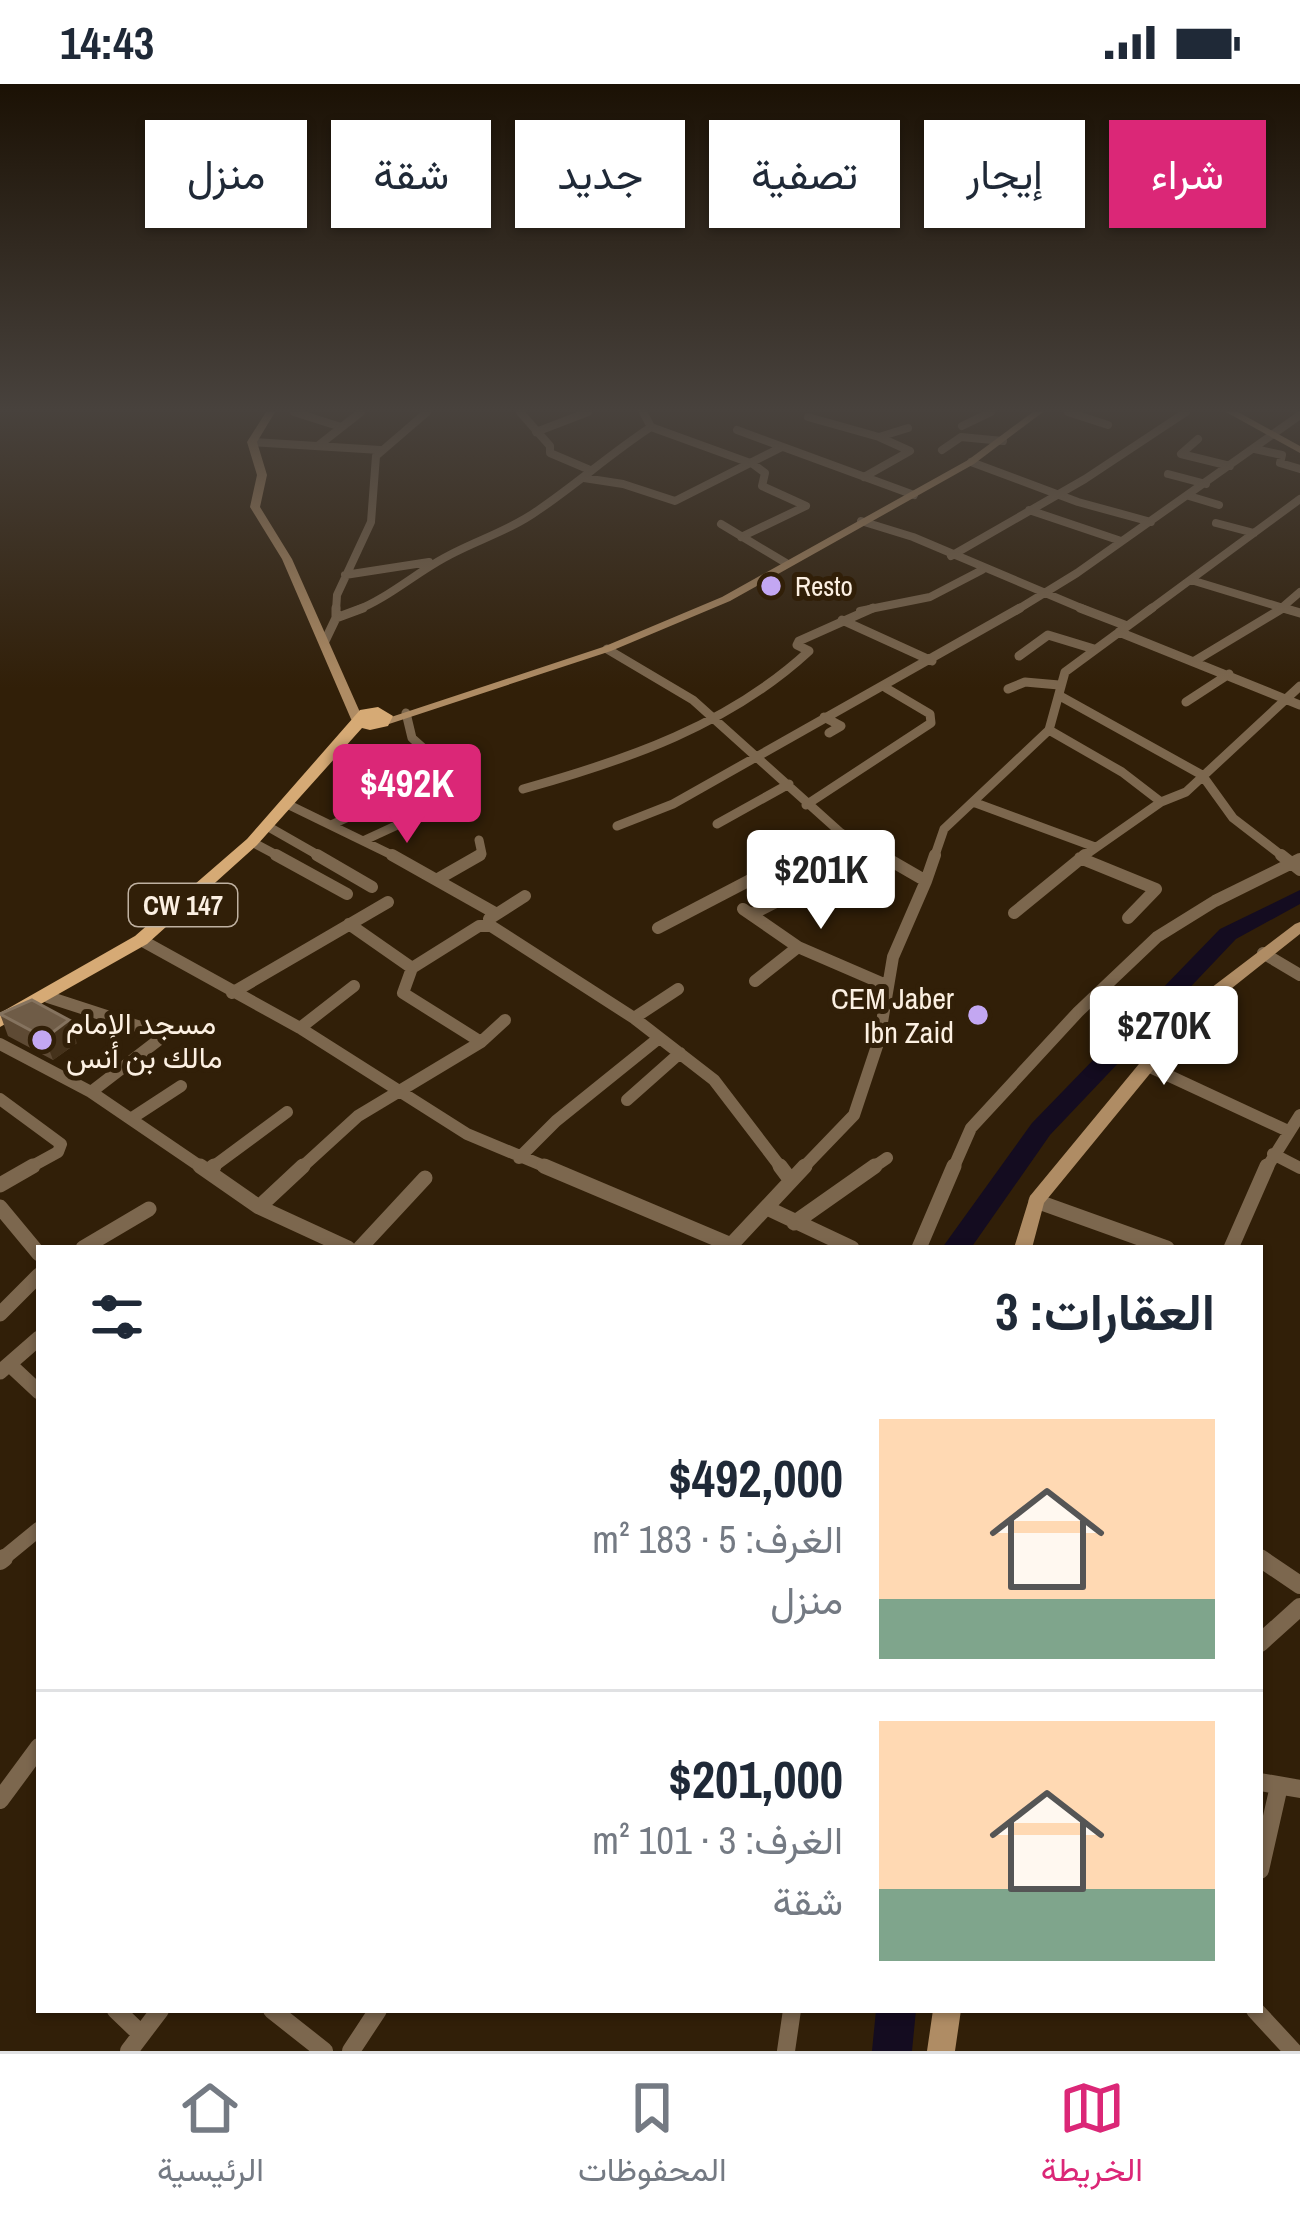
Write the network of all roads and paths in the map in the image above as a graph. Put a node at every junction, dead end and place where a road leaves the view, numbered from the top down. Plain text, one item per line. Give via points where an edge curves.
1 (256, 504) edge
2 (372, 504) edge
3 (547, 504) edge
4 (799, 504) edge
5 (896, 504) edge
6 (1041, 504) edge
7 (1091, 504) edge
8 (1177, 504) edge
9 (1215, 504) edge
10 (1294, 504) edge
11 (1219, 505) dead end
12 (1029, 510) junction
13 (861, 521) junction
14 (1150, 522) junction
15 (1216, 523) dead end
16 (721, 524) dead end
17 (1254, 533) junction
18 (741, 537) junction
19 (1121, 542) junction
20 (951, 556) junction
21 (442, 559) junction
22 (786, 563) junction
23 (982, 570) junction
24 (345, 575) junction
25 (1191, 580) junction
26 (1044, 592) junction
27 (1300, 592) edge
28 (1284, 607) junction
29 (1300, 613) edge
30 (336, 618) junction
31 (842, 620) junction
32 (1123, 629) junction
33 (325, 641) junction
34 (1094, 649) junction
35 (607, 650) junction
36 (1019, 656) dead end
37 (932, 661) junction
38 (1193, 662) junction
39 (1229, 674) junction
40 (1300, 686) edge
41 (886, 688) junction
42 (1008, 689) dead end
43 (1060, 691) junction
44 (348, 694) junction
45 (1287, 700) junction
46 (1186, 702) dead end
47 (1300, 705) edge
48 (425, 707) junction
49 (406, 713) junction
50 (712, 717) junction
51 (824, 717) junction
52 (372, 719) junction
53 (1049, 730) junction
54 (829, 733) dead end
55 (334, 752) junction
56 (757, 756) junction
57 (440, 763) dead end
58 (413, 774) dead end
59 (1202, 775) junction
60 (789, 784) junction
61 (523, 788) dead end
62 (973, 802) junction
63 (1161, 802) junction
64 (287, 803) junction
65 (806, 806) junction
66 (371, 808) dead end
67 (430, 810) dead end
68 (333, 824) junction
69 (717, 824) dead end
70 (267, 826) junction
71 (617, 826) dead end
72 (841, 833) junction
73 (365, 840) junction
74 (479, 840) dead end
75 (252, 842) junction
76 (1095, 847) junction
77 (1080, 858) junction
78 (1296, 863) edge
79 (439, 879) junction
80 (926, 881) junction
81 (372, 887) dead end
82 (346, 894) dead end
83 (525, 896) dead end
84 (784, 898) dead end
85 (388, 902) dead end
86 (495, 913) junction
87 (1014, 913) dead end
88 (1128, 918) dead end
89 (349, 924) junction
90 (484, 925) junction
91 (1300, 927) edge
92 (658, 928) dead end
93 (141, 940) junction
94 (798, 947) junction
95 (1263, 953) junction
96 (412, 968) junction
97 (1300, 975) edge
98 (755, 981) dead end
99 (886, 985) junction
100 (354, 986) dead end
101 (678, 989) dead end
102 (232, 993) junction
103 (48, 997) junction
104 (634, 1018) junction
105 (505, 1020) dead end
106 (0, 1022) edge
107 (300, 1028) junction
108 (659, 1038) junction
109 (481, 1042) junction
110 (0, 1043) edge
111 (680, 1053) junction
112 (1148, 1066) junction
113 (181, 1086) dead end
114 (395, 1091) junction
115 (91, 1092) junction
116 (0, 1099) edge
117 (627, 1100) dead end
118 (287, 1112) dead end
119 (1300, 1115) edge
120 (132, 1118) junction
121 (1288, 1131) junction
122 (1274, 1154) junction
123 (887, 1158) dead end
124 (519, 1159) junction
125 (1300, 1168) edge
126 (208, 1171) junction
127 (425, 1178) dead end
128 (789, 1178) junction
129 (0, 1185) edge
130 (1036, 1202) junction
131 (0, 1207) edge
132 (259, 1207) junction
133 (767, 1208) junction
134 (149, 1209) dead end
135 (794, 1223) junction
136 (88, 1245) edge
137 (342, 1245) edge
138 (363, 1245) edge
139 (727, 1245) edge
140 (730, 1245) edge
141 (845, 1245) edge
142 (920, 1245) edge
143 (1024, 1245) edge
144 (1158, 1245) edge
145 (1233, 1245) edge
146 (36, 1250) edge
147 (36, 1278) edge
148 (0, 1314) edge
149 (36, 1341) edge
150 (4, 1368) edge
151 (36, 1390) edge
152 (36, 1531) edge
153 (1263, 1560) edge
154 (0, 1561) edge
155 (1300, 1585) edge
156 (1300, 1607) edge
157 (1263, 1640) edge
158 (36, 1751) edge
159 (1269, 1784) edge
160 (1300, 1789) edge
161 (0, 1800) edge
162 (1263, 1841) edge
163 (118, 2013) edge
164 (158, 2013) edge
165 (274, 2013) edge
166 (376, 2013) edge
167 (792, 2013) edge
168 (947, 2013) edge
169 (1258, 2013) edge
170 (135, 2043) edge
171 (324, 2051) edge
172 (350, 2051) edge
173 (786, 2051) edge
174 (941, 2051) edge
175 (1294, 2051) edge

1 - 33 street
2 - 24 street
3 - 21 street
4 - 18 street via 806,507
5 - 13 street, CW 147
6 - 12 street
7 - 14 street
8 - 14 street
9 - 11 street
10 - 17 street
12 - 19 street
12 - 20 street
13 - 20 street
13 - 22 street, CW 147
14 - 19 street
15 - 17 street
16 - 18 street
17 - 25 street
18 - 22 street
19 - 26 street
20 - 23 street
21 - 24 street
21 - 30 street via 378,602
22 - 35 street, CW 147 via 726,599
23 - 26 street
23 - 31 street via 930,597
24 - 30 street
25 - 28 street
25 - 32 street
26 - 32 street
26 - 37 street
27 - 28 street
28 - 29 street
28 - 38 street
30 - 33 street
31 - 37 street
31 - 50 street via 797,643 809,650 790,670
32 - 34 street
32 - 38 street
33 - 44 street
34 - 36 street via 1052,632
34 - 43 street via 1065,672
35 - 48 street, CW 147
35 - 50 street
37 - 41 street
38 - 39 street
39 - 45 street
39 - 46 street
40 - 45 street
41 - 51 street
41 - 65 street via 930,714 931,723
42 - 43 street via 1025,682
43 - 53 street
43 - 59 street
44 - 52 street
44 - 52 street
45 - 47 street
45 - 59 street
48 - 49 street
48 - 52 street, CW 147
49 - 52 street
49 - 57 street via 412,738
50 - 56 street
50 - 61 street via 584,772
51 - 54 street via 842,726
51 - 56 street
52 - 55 main road, CW 147
53 - 62 street
53 - 63 street
55 - 58 street via 400,788
55 - 64 main road, CW 147
56 - 60 street
56 - 71 street
59 - 63 street
59 - 78 street via 1233,818
60 - 65 street
60 - 69 street
62 - 76 street
62 - 80 street via 939,838
63 - 76 street
64 - 68 street
64 - 70 main road, CW 147
65 - 72 street
66 - 68 street
67 - 73 street
68 - 73 street
70 - 75 main road, CW 147
70 - 81 street
72 - 80 street
72 - 92 street
73 - 79 street
74 - 79 street via 482,854
75 - 82 street
75 - 93 main road, CW 147
76 - 77 street
77 - 87 street
77 - 88 street via 1156,889
78 - 142 street via 1157,937 1078,1012 971,1128
79 - 86 street
80 - 99 street
83 - 86 street
84 - 94 street via 747,912
85 - 89 street
86 - 90 street
89 - 96 street
89 - 102 street
90 - 96 street
90 - 104 street
91 - 95 street
93 - 102 street
93 - 103 main road, CW 147
94 - 98 street
94 - 99 street
95 - 97 street
95 - 112 street via 1192,1012
96 - 109 street via 404,993
99 - 128 street via 879,1040 854,1114
100 - 107 street
101 - 104 street
102 - 107 street
103 - 106 main road, CW 147
103 - 115 street via 165,1035
104 - 108 street
105 - 109 street
107 - 114 street
108 - 111 street
108 - 124 street
109 - 114 street
110 - 115 street
111 - 117 street
111 - 128 street via 736,1104
112 - 121 street
112 - 130 street
113 - 120 street
114 - 124 street
114 - 132 street
115 - 120 street
116 - 129 street via 61,1144
118 - 126 street
119 - 121 street
120 - 126 street
121 - 122 street
122 - 125 street
122 - 145 street
123 - 135 street
124 - 139 street
126 - 132 street
127 - 138 street
128 - 133 street
130 - 143 street
130 - 144 street
131 - 146 street
132 - 137 street
133 - 135 street
133 - 140 street
134 - 136 street
135 - 141 street
147 - 148 street
149 - 150 street
150 - 151 street
152 - 154 street
153 - 155 street
156 - 157 street
158 - 161 street
159 - 160 street
159 - 162 street
163 - 170 street
164 - 170 street
165 - 171 street
166 - 172 street
167 - 173 street
168 - 174 street
169 - 175 street

